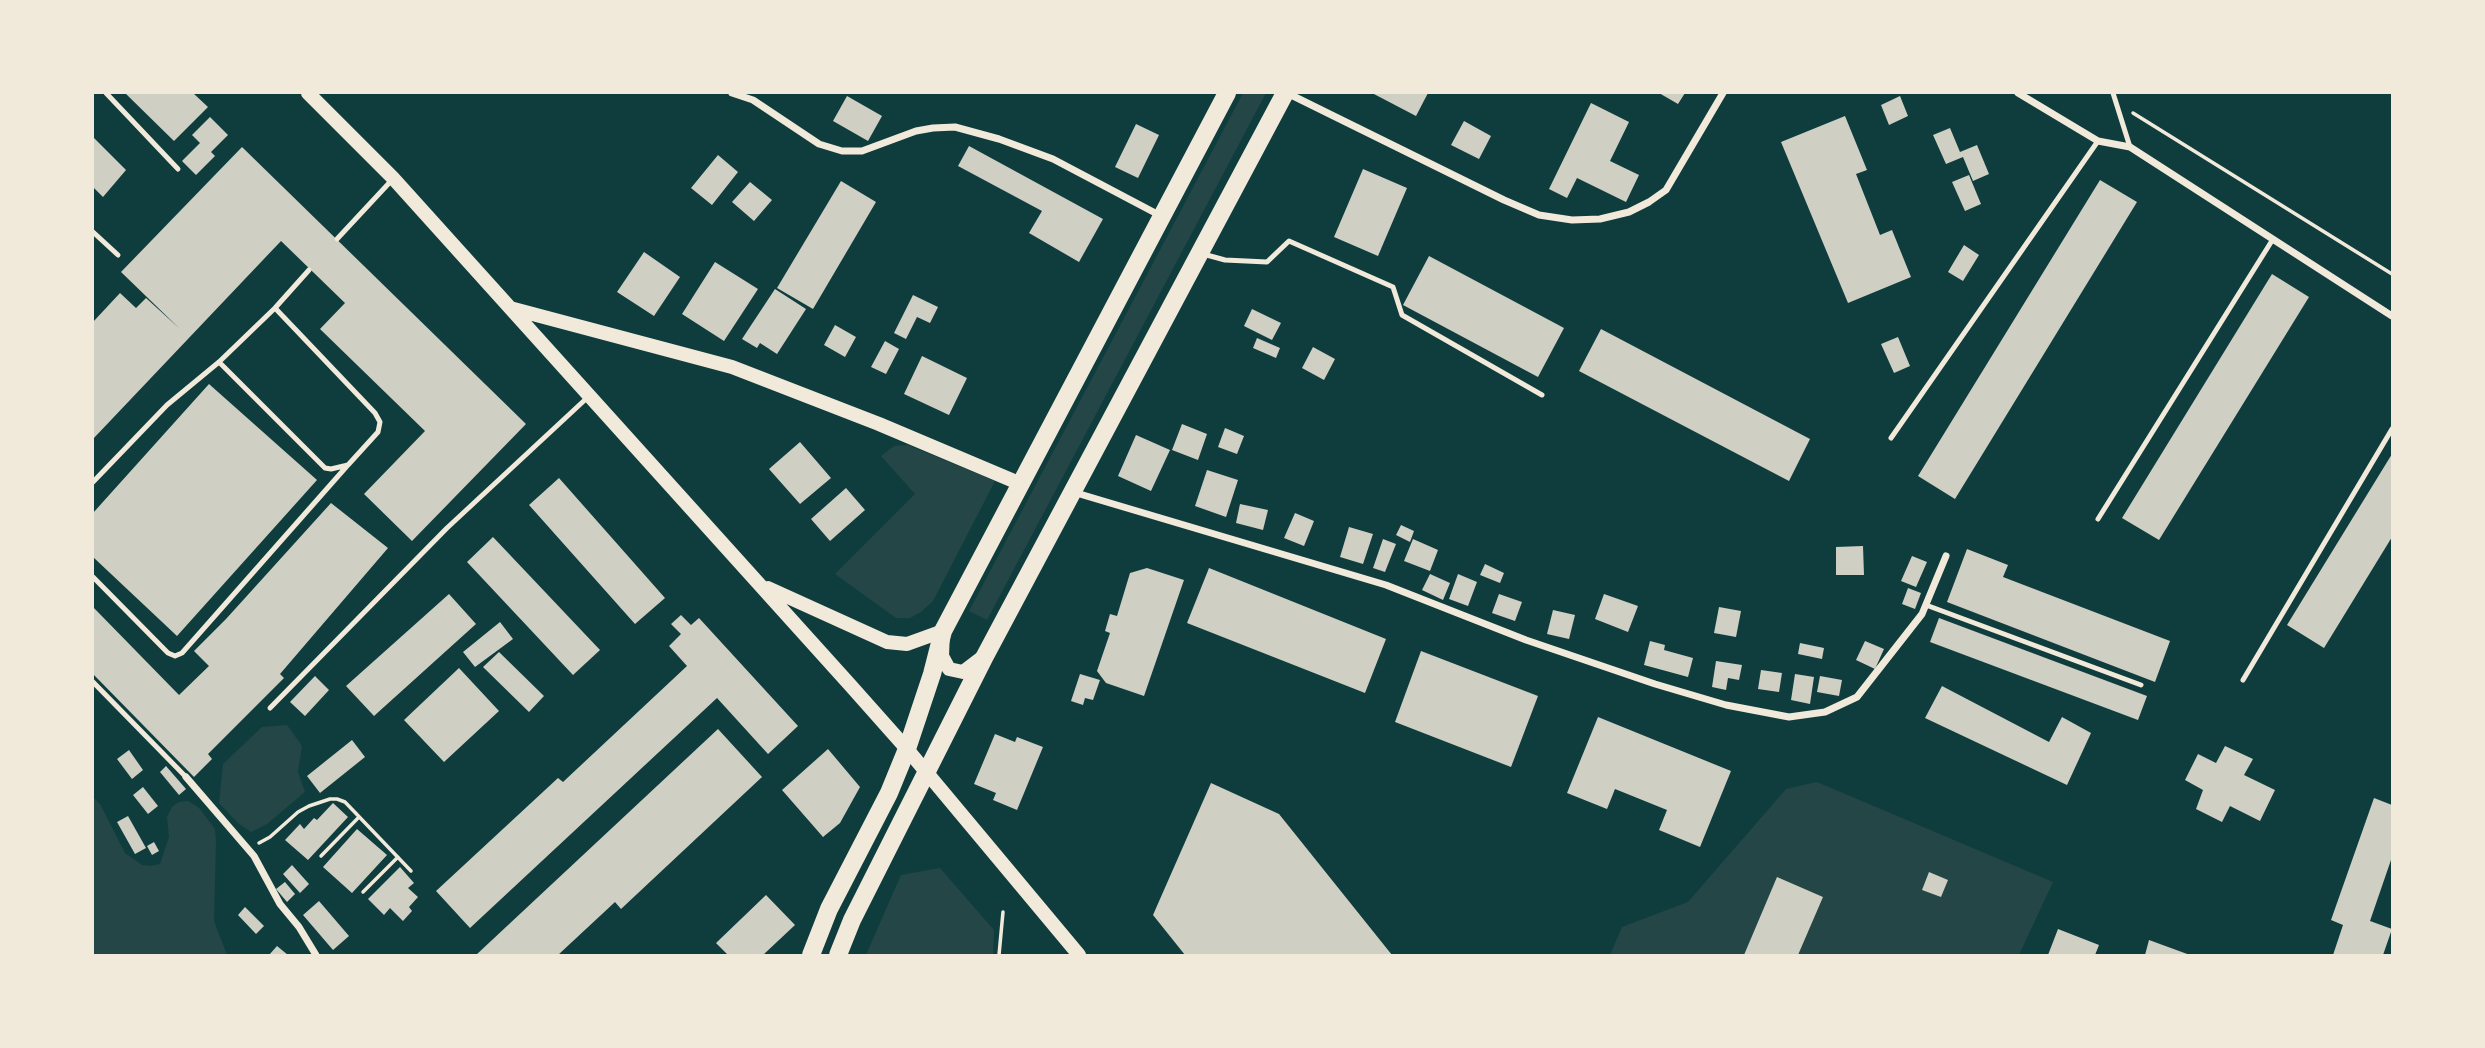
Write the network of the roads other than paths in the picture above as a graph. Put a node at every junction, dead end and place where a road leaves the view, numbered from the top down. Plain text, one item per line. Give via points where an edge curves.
1 (106, 93) edge
2 (308, 93) edge
3 (732, 93) edge
4 (1227, 93) edge
5 (1286, 93) edge
6 (1723, 93) edge
7 (2018, 93) edge
8 (2113, 93) edge
9 (2098, 141) junction
10 (2130, 147) junction
11 (178, 169) dead end
12 (393, 178) junction
13 (1161, 216) junction
14 (93, 232) edge
15 (337, 239) dead end
16 (2273, 239) junction
17 (1200, 253) junction
18 (118, 255) dead end
19 (309, 270) dead end
20 (509, 307) junction
21 (275, 308) junction
22 (2392, 316) edge
23 (219, 362) junction
24 (590, 395) junction
25 (1542, 395) dead end
26 (2392, 429) edge
27 (1891, 438) dead end
28 (352, 461) junction
29 (93, 482) edge
30 (1021, 484) junction
31 (1072, 492) junction
32 (2098, 519) dead end
33 (1946, 556) dead end
34 (93, 577) edge
35 (761, 585) junction
36 (1926, 605) junction
37 (943, 631) junction
38 (985, 656) junction
39 (2243, 680) dead end
40 (93, 682) edge
41 (2141, 685) dead end
42 (270, 708) dead end
43 (907, 749) junction
44 (926, 773) junction
45 (186, 777) joint
46 (316, 955) edge
47 (811, 955) edge
48 (838, 955) edge
49 (1079, 955) edge

1 - 11 lane
2 - 12 main road
3 - 13 street via 753,100 819,144 842,151 862,151 933,128 955,127 999,139 1053,159
4 - 13 main road
5 - 6 street via 1504,200 1539,215 1572,220 1629,212 1666,190
5 - 17 main road
7 - 9 street
8 - 10 lane
9 - 10 street
9 - 27 lane
10 - 16 street
12 - 15 lane
12 - 20 main road
13 - 30 main road
14 - 18 lane
16 - 22 street
16 - 32 lane
17 - 25 lane via 1225,260 1267,262 1289,241 1393,287 1402,315
17 - 31 main road
19 - 21 lane
20 - 24 main road
20 - 30 main road via 732,367
21 - 23 lane
21 - 28 lane via 375,412 378,432
23 - 28 lane via 325,468
23 - 29 lane via 167,405
24 - 35 main road
24 - 42 lane via 447,528
26 - 39 lane
28 - 34 lane via 182,653 169,653
30 - 37 main road
31 - 36 street via 1386,586 1655,684 1789,717 1825,712 1857,697
31 - 38 main road
33 - 36 street
35 - 37 main road via 887,642 906,644
35 - 43 main road
36 - 41 lane
37 - 38 main road via 942,656 949,669 963,672
37 - 43 main road
38 - 44 main road
40 - 45 lane
43 - 44 main road
43 - 47 main road
44 - 48 main road
44 - 49 main road
45 - 46 street via 262,868 280,904

